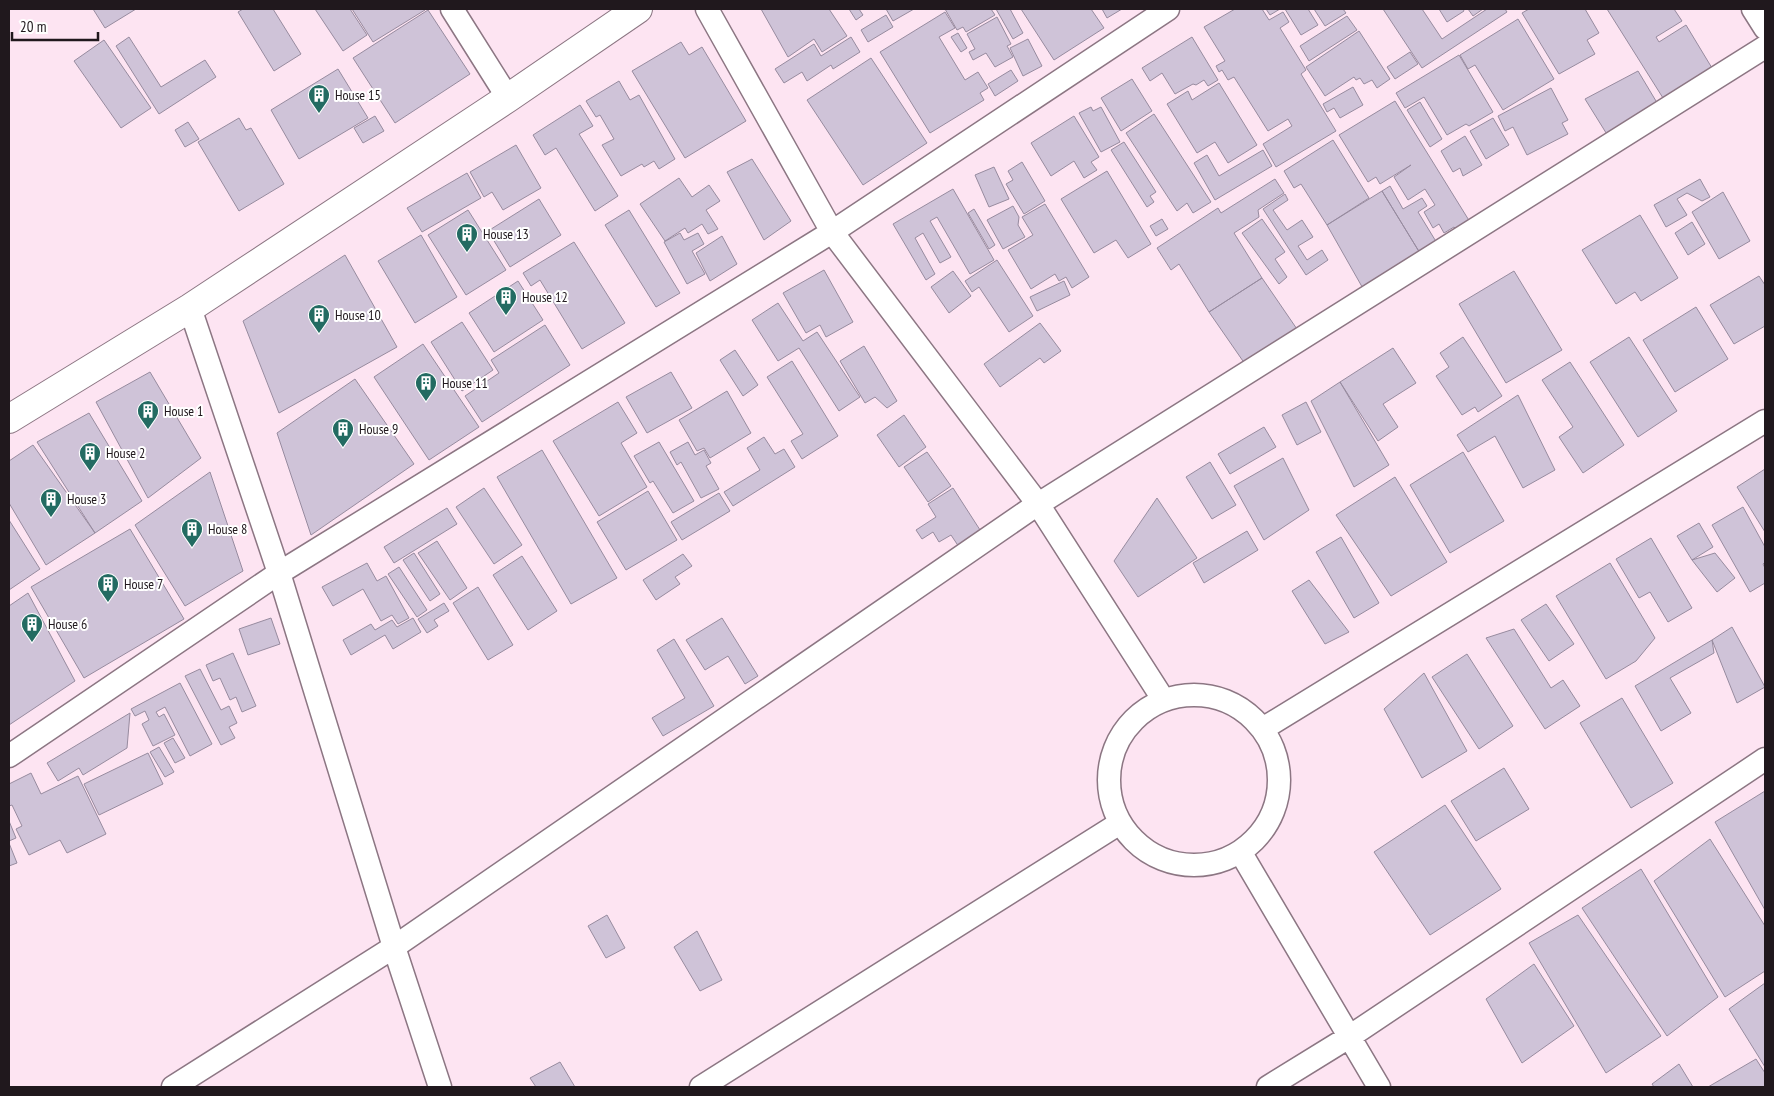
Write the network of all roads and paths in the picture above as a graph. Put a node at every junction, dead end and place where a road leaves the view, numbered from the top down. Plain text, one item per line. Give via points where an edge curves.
1 (452, 9) edge
2 (638, 9) edge
3 (707, 9) edge
4 (1168, 9) edge
5 (1753, 9) edge
6 (1765, 28) edge
7 (1765, 47) edge
8 (508, 98) junction
9 (832, 232) junction
10 (190, 308) junction
11 (9, 419) edge
12 (1765, 421) edge
13 (1038, 504) junction
14 (278, 573) junction
15 (1163, 699) junction
16 (1264, 728) junction
17 (9, 756) edge
18 (1765, 759) edge
19 (1120, 823) junction
20 (1241, 852) junction
21 (394, 947) junction
22 (1349, 1036) junction
23 (172, 1087) edge
24 (440, 1087) edge
25 (701, 1087) edge
26 (1268, 1087) edge
27 (1379, 1087) edge

1 - 8 street
2 - 8 street
3 - 9 street
4 - 9 street
5 - 6 street
7 - 13 street
8 - 10 street
9 - 13 street
9 - 14 street
10 - 11 street
10 - 14 street
12 - 16 street
13 - 15 street
13 - 21 street
14 - 17 street
14 - 21 street
15 - 16 street via 1191,694 1219,698 1244,710
15 - 19 street via 1138,714 1122,732 1112,753 1108,785 1110,801
16 - 20 street via 1276,756 1280,783 1274,810 1261,834
18 - 22 street
19 - 20 street via 1137,845 1170,862 1188,866 1215,864
19 - 25 street
20 - 22 street
21 - 23 street
21 - 24 street
22 - 26 street
22 - 27 street

